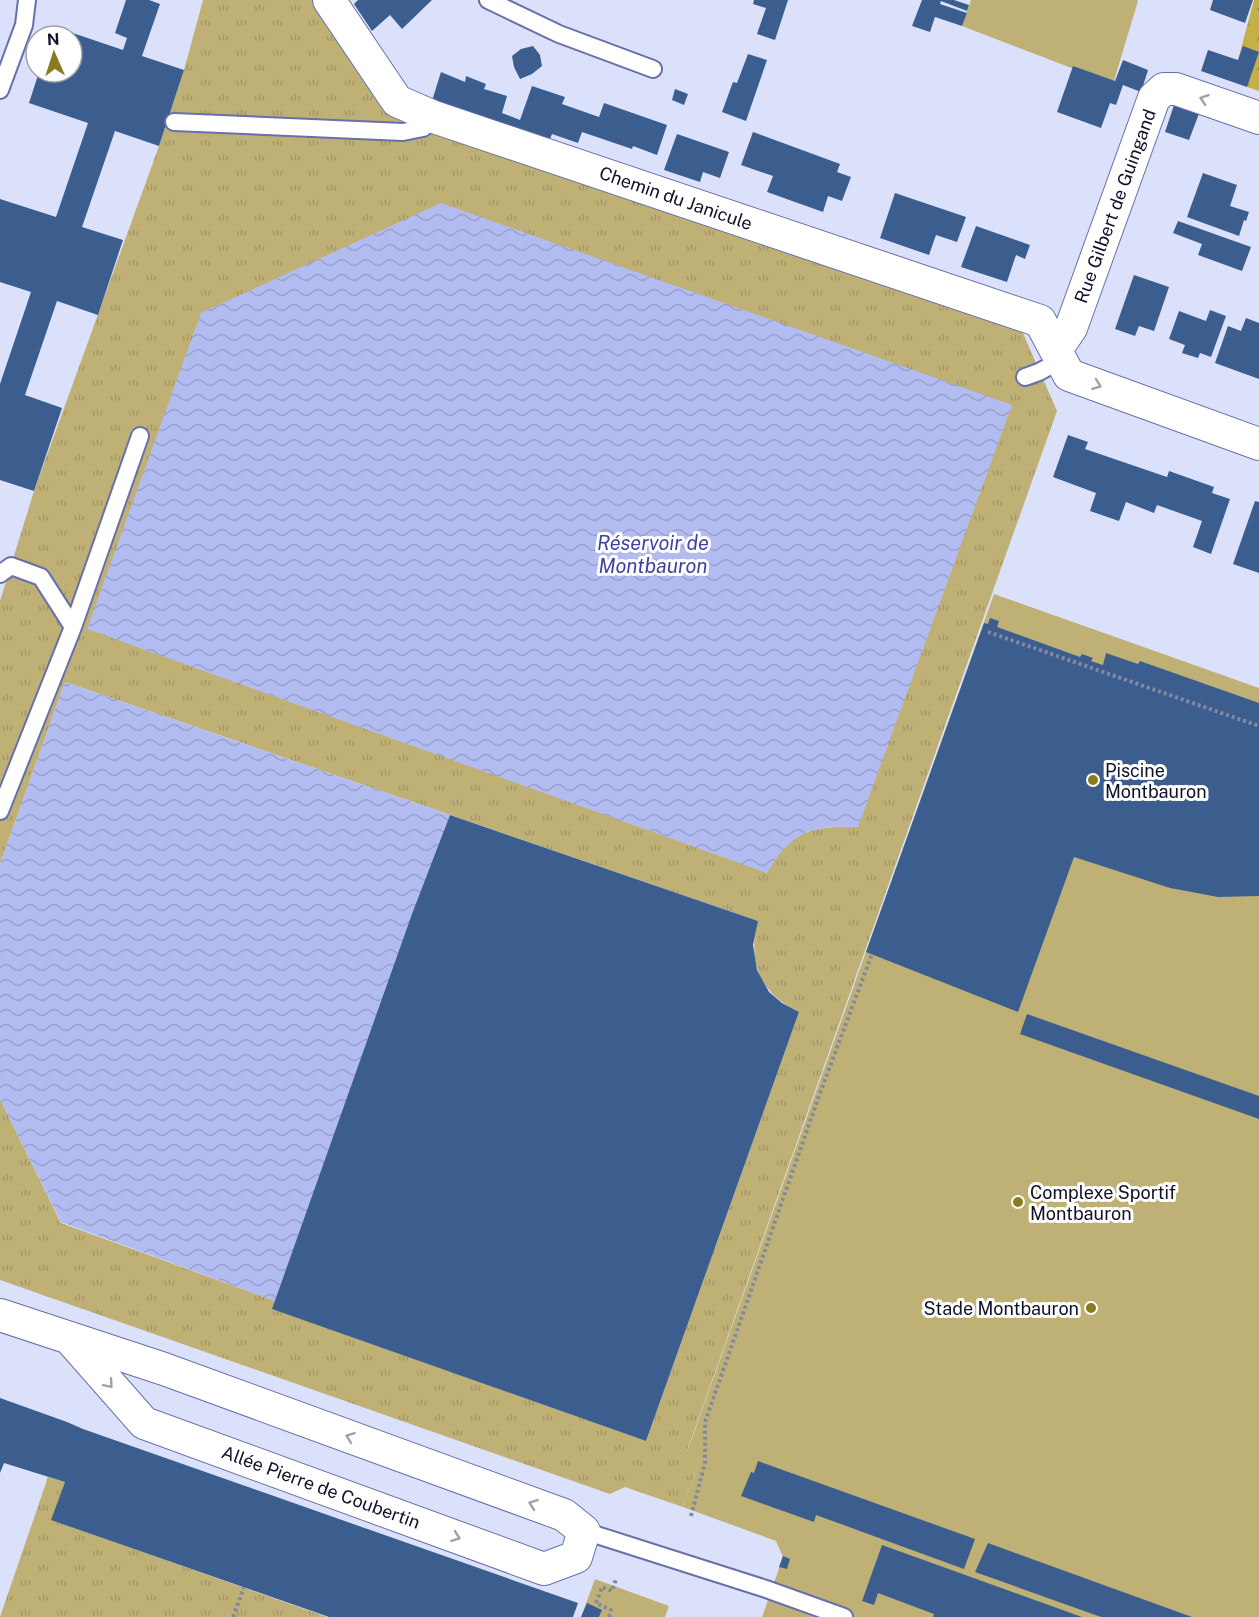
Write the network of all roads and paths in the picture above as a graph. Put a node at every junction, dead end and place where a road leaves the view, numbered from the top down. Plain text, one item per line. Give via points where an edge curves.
1 (27, 0) edge
2 (329, 0) edge
3 (488, 0) edge
4 (653, 69) dead end
5 (0, 90) edge
6 (434, 117) junction
7 (1259, 117) edge
8 (174, 122) dead end
9 (1058, 355) junction
10 (1025, 377) dead end
11 (140, 436) dead end
12 (1259, 444) edge
13 (0, 574) edge
14 (73, 627) junction
15 (988, 632) dead end
16 (1259, 726) edge
17 (0, 811) edge
18 (872, 954) dead end
19 (0, 1315) edge
20 (71, 1340) junction
21 (691, 1515) dead end
22 (584, 1531) junction
23 (616, 1579) dead end
24 (244, 1587) dead end
25 (232, 1617) edge
26 (609, 1617) edge
27 (844, 1617) edge

1 - 5 lane via 24,26
2 - 6 street, Chemin du Janicule via 397,101
3 - 4 lane via 559,34
6 - 8 lane via 423,129 403,132
6 - 9 street, Chemin du Janicule via 1040,321
7 -> 9 street, Rue Gilbert de Guingand via 1176,89 1164,89 1154,98
9 - 10 lane via 1039,372
9 -> 12 street, Chemin du Janicule via 1070,375
11 - 14 lane
13 - 14 lane via 11,566 41,577
14 - 17 lane
15 - 16 path
18 - 21 path via 705,1422 705,1463
19 - 20 street, Allée Pierre de Coubertin
22 -> 20 street, Allée Pierre de Coubertin via 564,1515 164,1369
20 -> 22 street, Allée Pierre de Coubertin via 144,1423 544,1569 576,1557
22 - 27 lane, Allée Pierre de Coubertin
23 - 26 path via 612,1591 602,1587 596,1604 611,1610
24 - 25 path

